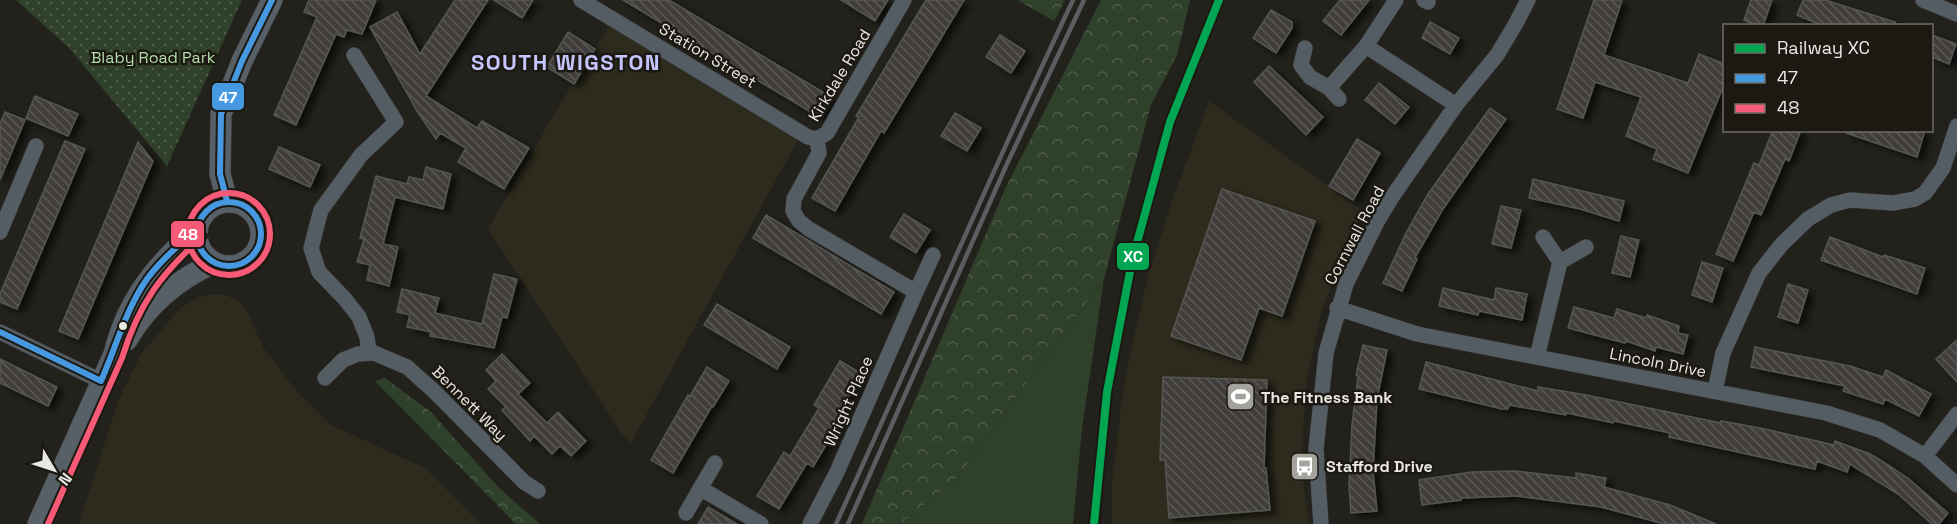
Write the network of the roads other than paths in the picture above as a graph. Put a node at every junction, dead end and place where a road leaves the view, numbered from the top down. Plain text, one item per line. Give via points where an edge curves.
1 (272, 0) edge
2 (581, 0) edge
3 (904, 0) edge
4 (1396, 0) edge
5 (1528, 0) edge
6 (1923, 0) edge
7 (1957, 14) edge
8 (1366, 46) junction
9 (1305, 48) dead end
10 (354, 55) dead end
11 (1456, 105) junction
12 (1957, 126) edge
13 (818, 139) junction
14 (36, 146) dead end
15 (227, 201) junction
16 (197, 229) junction
17 (0, 232) edge
18 (1543, 237) dead end
19 (1586, 246) dead end
20 (933, 255) dead end
21 (1560, 262) junction
22 (214, 263) junction
23 (916, 292) junction
24 (1337, 308) junction
25 (0, 332) edge
26 (369, 353) junction
27 (114, 354) junction
28 (1537, 357) junction
29 (325, 378) dead end
30 (101, 381) junction
31 (1715, 391) junction
32 (1957, 414) edge
33 (1925, 456) junction
34 (715, 463) dead end
35 (1957, 485) edge
36 (700, 488) junction
37 (537, 491) dead end
38 (686, 513) dead end
39 (38, 524) edge
40 (760, 524) edge
41 (810, 524) edge
42 (1321, 524) edge

1 - 15 main road via 221,114 220,174
2 - 13 street, Station Street via 808,137
3 - 13 street, Kirkdale Road via 827,134
4 - 8 street
5 - 11 street, Cornwall Road via 1497,55
6 - 7 street
8 - 9 street via 1334,94 1310,77 1301,65
8 - 11 street
10 - 26 street via 396,122 361,155 321,210 311,248 319,272 359,317
11 - 24 street, Cornwall Road via 1378,220
12 - 31 street via 1943,168 1925,193 1893,203 1850,200 1831,205 1808,219 1782,243 1759,273 1723,353
13 - 23 street, Kirkdale Road via 819,153 794,200 793,211 799,221
14 - 17 street
15 - 16 main road via 209,208
15 - 22 main road via 237,202 254,213 261,242 242,264
16 - 22 main road via 200,249
16 - 27 main road via 143,285
18 - 21 street
19 - 21 street
20 - 23 street, Wright Place
21 - 28 street
22 - 27 main road via 166,290
23 - 41 street, Wright Place
24 - 28 street, Lincoln Drive via 1417,334
24 - 42 street, Cornwall Road via 1326,353 1316,449
25 - 30 street
26 - 29 street via 343,360
26 - 37 street, Bennett Way via 406,367
27 - 30 main road
28 - 31 street, Lincoln Drive
30 - 39 main road
31 - 33 street, Lincoln Drive via 1826,413 1880,430
32 - 33 street
33 - 35 street, Lincoln Drive
34 - 36 street
36 - 38 street
36 - 40 street

